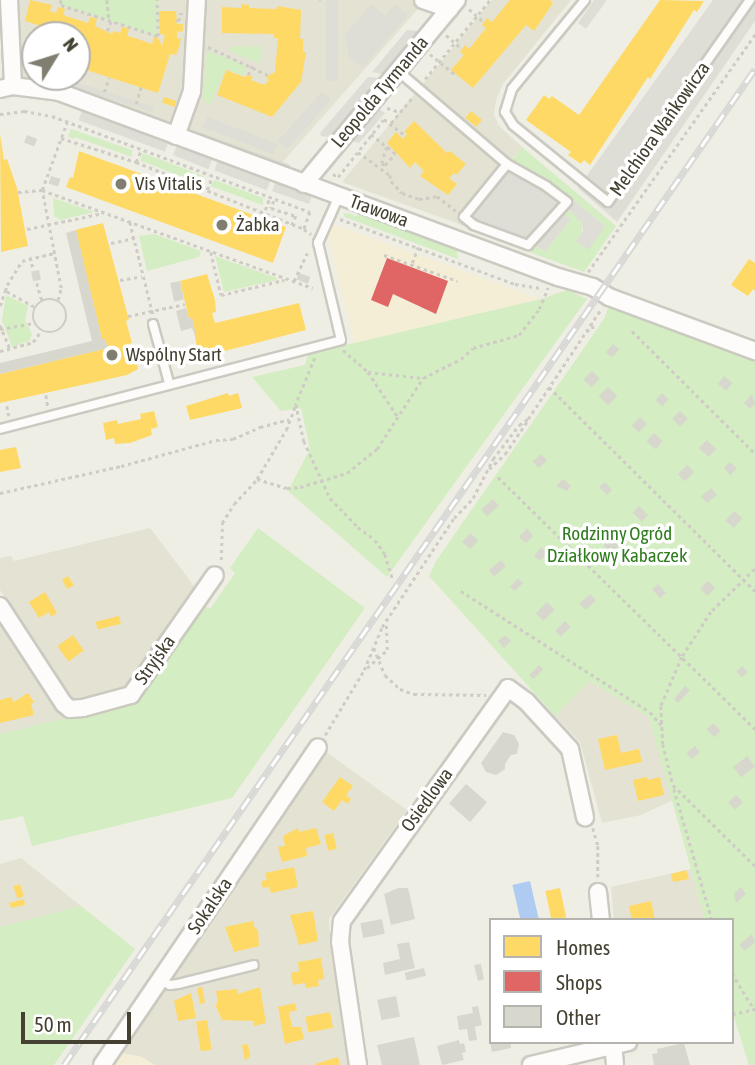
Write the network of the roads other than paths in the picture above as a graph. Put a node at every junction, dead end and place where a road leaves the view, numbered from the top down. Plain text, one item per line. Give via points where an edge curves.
1 (9, 0) edge
2 (197, 0) edge
3 (423, 0) edge
4 (585, 0) edge
5 (750, 0) edge
6 (458, 5) edge
7 (398, 71) junction
8 (7, 87) edge
9 (176, 136) junction
10 (507, 164) junction
11 (303, 184) junction
12 (338, 196) junction
13 (155, 320) road end
14 (755, 351) edge
15 (169, 383) junction
16 (0, 429) edge
17 (215, 575) road end
18 (0, 606) edge
19 (318, 747) road end
20 (585, 817) road end
21 (598, 892) road end
22 (601, 918) edge
23 (254, 965) dead end
24 (160, 980) junction
25 (618, 1044) edge
26 (102, 1065) edge
27 (358, 1065) edge
28 (531, 1065) edge
29 (615, 1065) edge

1 - 8 street
2 - 9 street via 192,91
3 - 6 street
4 - 5 lane, Melchiora Wańkowicza via 512,89 505,113 513,125 608,202
6 - 7 street, Leopolda Tyrmanda
7 - 10 lane
7 - 11 street, Leopolda Tyrmanda
8 - 9 street, Trawowa via 59,92
9 - 11 street, Trawowa
10 - 10 lane via 567,202 528,245 464,217
11 - 12 street, Trawowa
12 - 14 street, Trawowa via 552,283 593,287
12 - 15 lane via 318,243 338,341
13 - 15 lane
15 - 16 lane
17 - 18 street, Stryjska via 131,695 83,708 70,709 64,704
19 - 24 street, Sokalska
20 - 27 street, Osiedlowa via 570,749 508,688 342,921 340,942
21 - 22 street
23 - 24 lane via 178,984
24 - 26 street, Sokalska
25 - 28 street
25 - 29 street

